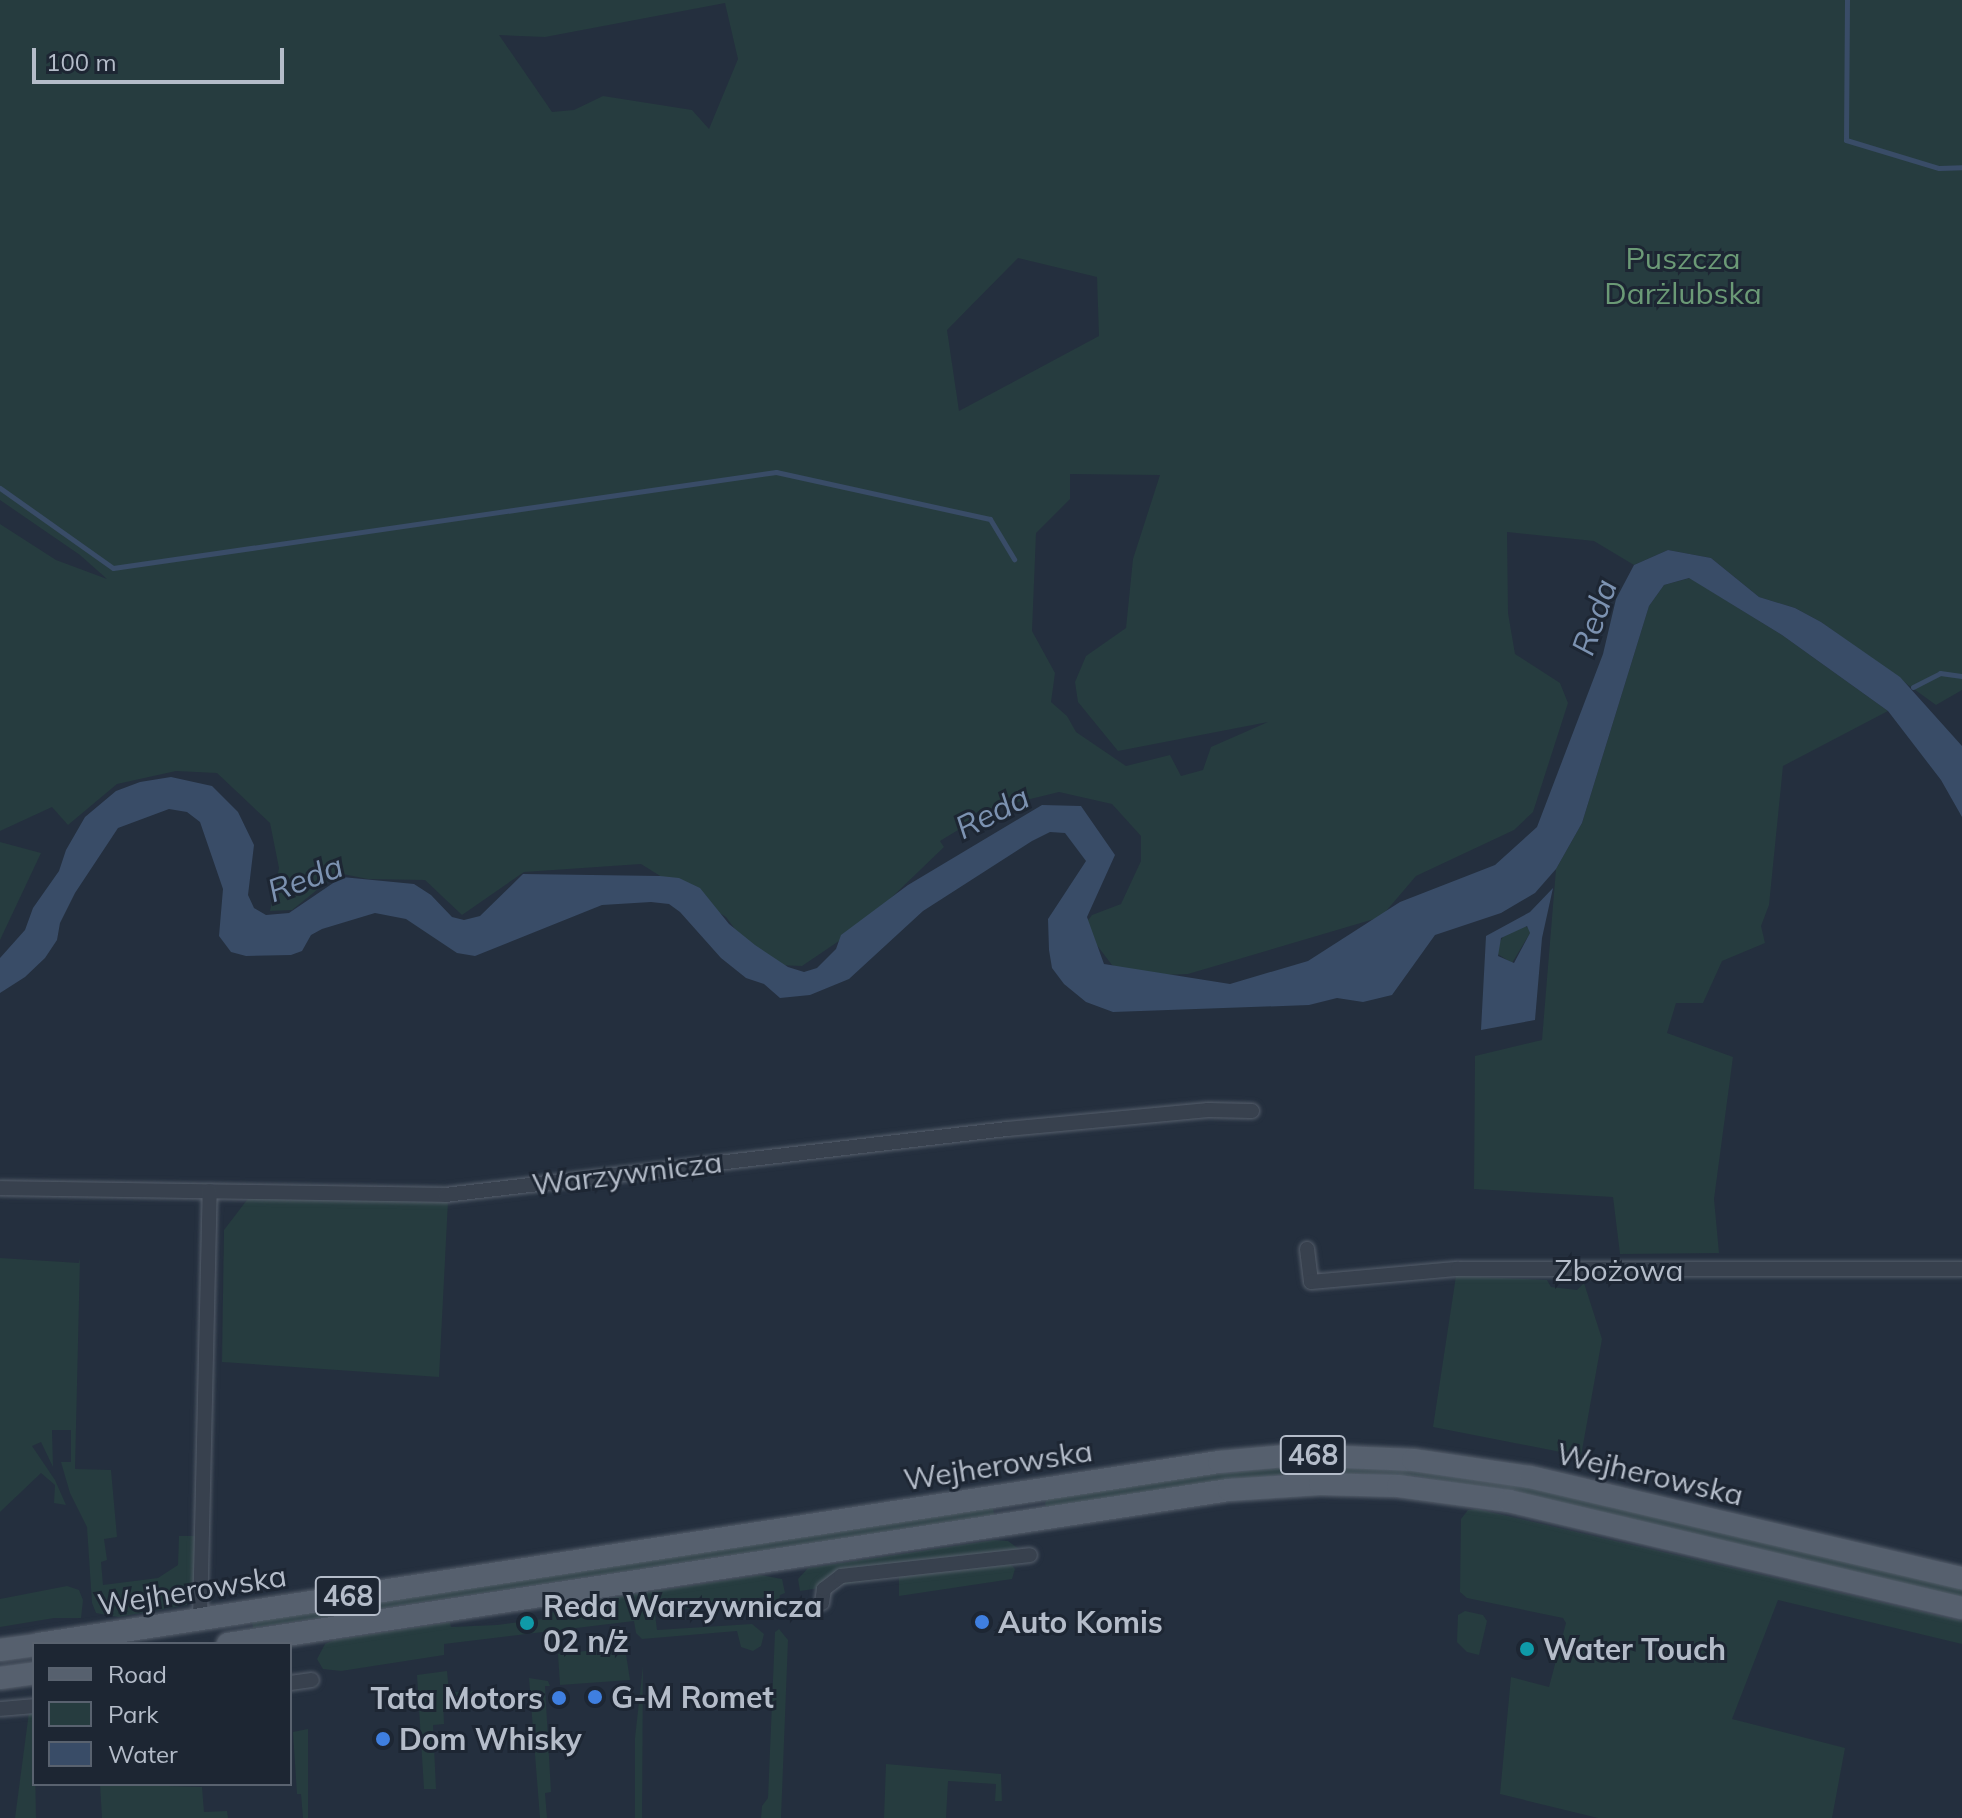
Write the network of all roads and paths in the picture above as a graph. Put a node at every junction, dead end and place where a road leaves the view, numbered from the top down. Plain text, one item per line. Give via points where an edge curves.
1 (1252, 1111) dead end
2 (0, 1188) edge
3 (210, 1191) junction
4 (1307, 1249) dead end
5 (1962, 1269) edge
6 (1030, 1555) dead end
7 (1962, 1578) edge
8 (822, 1603) dead end
9 (1962, 1608) edge
10 (200, 1619) junction
11 (50, 1642) edge
12 (241, 1642) edge
13 (32, 1645) edge
14 (0, 1650) edge
15 (32, 1673) edge
16 (0, 1678) edge
17 (312, 1680) dead end
18 (292, 1683) edge
19 (32, 1706) edge
20 (0, 1709) edge

1 - 3 street, Warzywnicza via 1208,1110 1007,1129 445,1195
2 - 3 street, Warzywnicza
3 - 10 street
4 - 5 street, Zbożowa via 1311,1282 1458,1269
6 - 8 street via 841,1576 824,1589
7 - 10 main road, Wejherowska / 468 via 1530,1477 1413,1460 1297,1455 1219,1462
9 - 12 main road, Wejherowska / 468 via 1509,1501 1398,1486 1320,1484 1229,1490
10 - 11 main road, Wejherowska / 468
13 - 14 main road, Wejherowska / 468
15 - 16 main road
17 - 18 street
19 - 20 street

